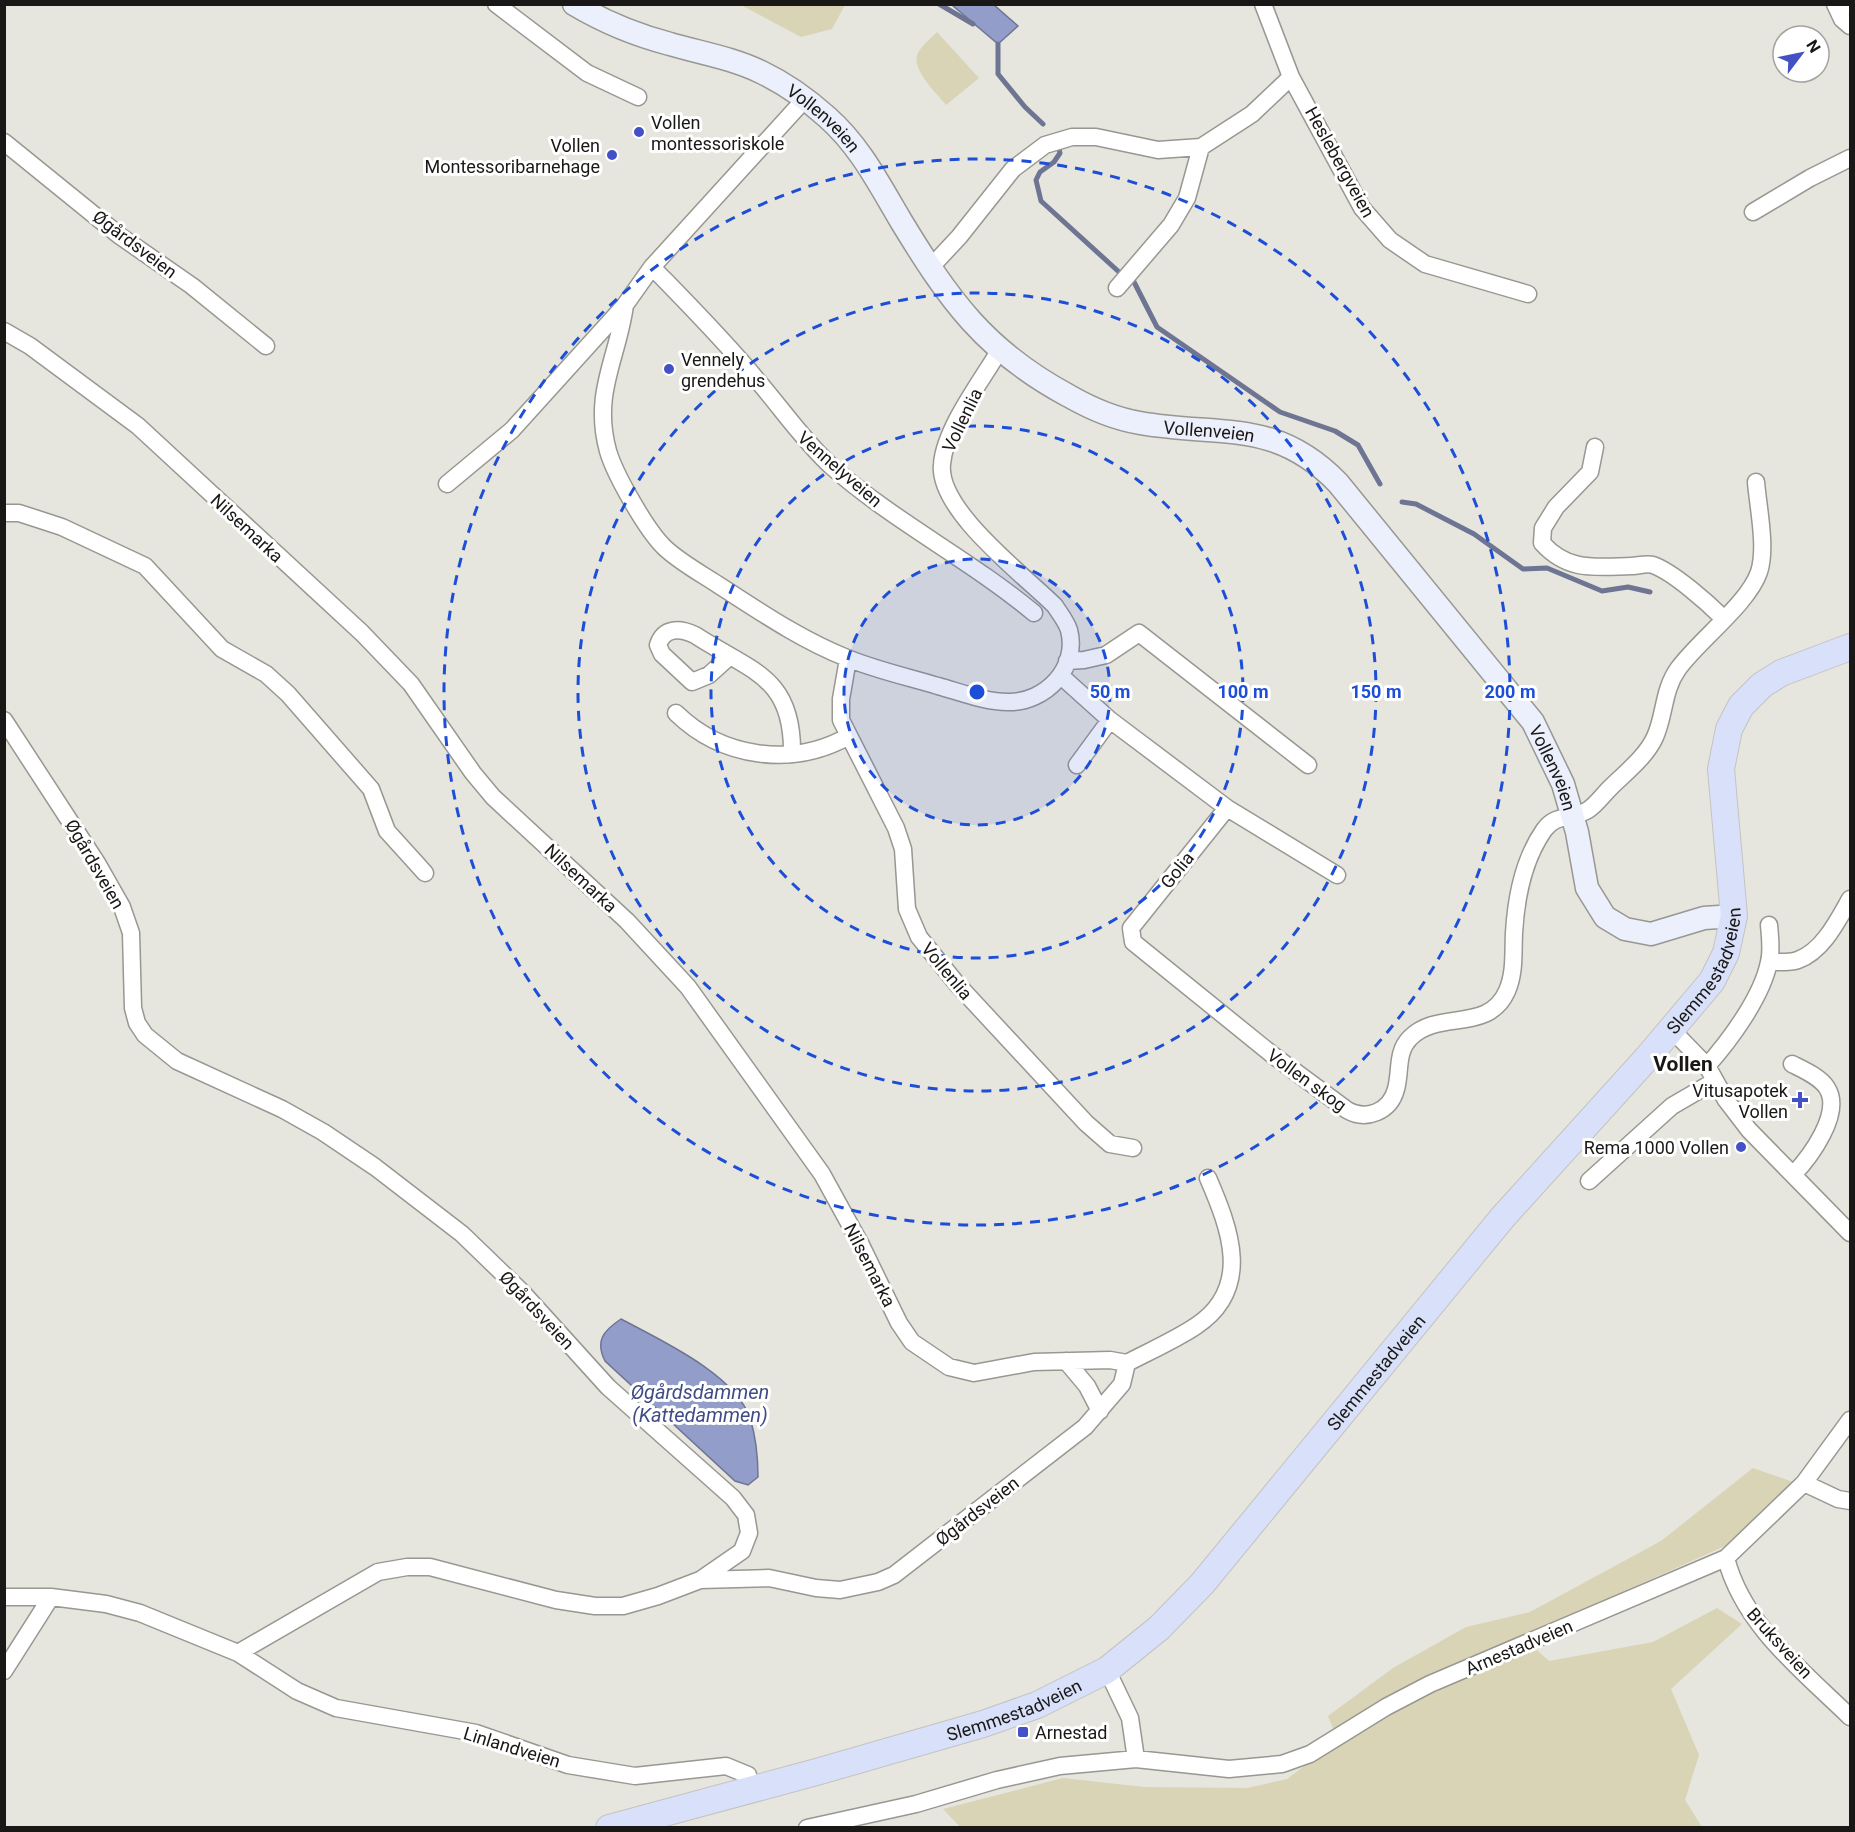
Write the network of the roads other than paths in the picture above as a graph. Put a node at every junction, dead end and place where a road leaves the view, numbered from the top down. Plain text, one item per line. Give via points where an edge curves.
1 (496, 4) edge
2 (574, 4) edge
3 (1263, 4) edge
4 (1835, 4) edge
5 (1851, 26) edge
6 (1291, 77) junction
7 (638, 97) dead end
8 (804, 100) junction
9 (4, 142) edge
10 (1201, 147) junction
11 (1851, 158) edge
12 (1753, 212) dead end
13 (652, 267) junction
14 (930, 268) junction
15 (1117, 288) dead end
16 (1528, 294) dead end
17 (625, 305) junction
18 (4, 331) edge
19 (266, 346) dead end
20 (999, 351) junction
21 (1595, 447) dead end
22 (1756, 482) dead end
23 (447, 484) dead end
24 (4, 513) edge
25 (1034, 613) dead end
26 (1723, 618) junction
27 (1851, 647) edge
28 (730, 656) dead end
29 (848, 659) junction
30 (1064, 668) junction
31 (676, 713) dead end
32 (4, 720) edge
33 (1110, 720) junction
34 (849, 736) junction
35 (792, 753) junction
36 (1077, 765) dead end
37 (1308, 765) dead end
38 (1227, 808) junction
39 (1572, 815) junction
40 (425, 873) dead end
41 (1337, 875) dead end
42 (1851, 899) edge
43 (1734, 916) junction
44 (1769, 925) dead end
45 (1130, 934) joint
46 (1769, 962) junction
47 (1672, 1030) junction
48 (1792, 1064) dead end
49 (1707, 1066) junction
50 (1715, 1081) junction
51 (1133, 1148) dead end
52 (1793, 1175) junction
53 (1208, 1178) dead end
54 (1589, 1181) dead end
55 (1851, 1233) edge
56 (1066, 1361) junction
57 (1127, 1363) junction
58 (1098, 1413) junction
59 (1851, 1420) edge
60 (1804, 1483) junction
61 (1851, 1501) edge
62 (1726, 1558) junction
63 (700, 1580) junction
64 (4, 1597) edge
65 (51, 1597) junction
66 (238, 1653) junction
67 (1107, 1670) junction
68 (4, 1671) edge
69 (1851, 1717) edge
70 (1136, 1759) junction
71 (752, 1790) junction
72 (609, 1827) edge
73 (807, 1827) edge

1 - 7 street via 587,73
2 - 8 main road, Vollenveien via 625,30 742,64 769,76
3 - 6 street, Heslebergveien
4 - 5 street via 1842,19
6 - 10 street via 1252,114
6 - 16 street, Heslebergveien via 1362,208 1390,240 1425,264
8 - 13 street
8 - 14 main road, Vollenveien via 832,121 857,149
9 - 19 street, Øgårdsveien
10 - 14 street via 1158,150 1096,137 1072,137 1045,145 1013,169
10 - 15 street via 1187,198 1171,225
11 - 12 street
13 - 17 street
13 - 25 street, Vennelyveien via 738,357 795,429 832,466 887,510 949,549
14 - 20 main road, Vollenveien via 966,318
17 - 23 street via 512,430
17 - 29 street via 606,376 603,409 605,438 617,474 664,548 806,640
18 - 56 street, Nilsemarka via 138,426 362,633 411,684 493,797 627,921 688,987 822,1174 912,1342 949,1367 974,1372
20 - 30 street, Vollenlia via 949,438 941,465 944,489 963,518 1056,606 1070,636
20 - 39 main road, Vollenveien via 1070,397 1123,419 1269,438 1314,460 1338,483 1525,711 1551,756
21 - 26 street via 1590,472 1556,507 1543,528 1542,543 1555,558 1573,565 1653,565
22 - 26 street via 1762,554 1759,571 1741,600
24 - 40 street via 19,513 63,527 145,566 222,649 266,674 288,694 371,789 387,831
26 - 39 street via 1671,680 1650,747 1590,808
27 - 43 main road, Slemmestadveien via 1781,673 1762,685 1741,706 1729,729 1721,769
28 - 35 street via 779,692 791,723
29 - 30 street via 978,698 1008,702 1033,698 1050,687
29 - 34 street, Vollenlia via 840,710
30 - 33 street
30 - 37 street via 1106,654 1139,633
31 - 35 street via 700,734 738,751 761,755
32 - 63 street, Øgårdsveien via 122,907 131,933 133,1008 145,1035 177,1061 323,1132 446,1221 522,1292 608,1387 733,1498 746,1515 749,1533 742,1551
33 - 36 street
33 - 38 street
34 - 35 street via 821,750
34 - 51 street, Vollenlia via 896,828 903,849 907,909 923,944 1086,1123 1110,1144
38 - 41 street
38 - 45 street, Golia via 1131,927
39 - 43 main road, Vollenveien via 1587,888 1600,912 1614,924 1632,932 1656,934 1704,918
39 - 45 street, Vollen skog via 1549,823 1528,861 1517,904 1512,974 1502,1001 1479,1018 1431,1024 1416,1032 1400,1052 1394,1095 1370,1116 1360,1117 1347,1110 1274,1056 1138,948
42 - 46 street via 1835,926 1809,953 1798,960
43 - 47 main road, Slemmestadveien via 1728,946 1716,974
44 - 46 street
46 - 49 street via 1728,1042
47 - 49 street
47 - 67 main road, Slemmestadveien via 1503,1217 1202,1584 1159,1628
48 - 52 street via 1826,1086 1833,1110 1806,1161
49 - 50 street
50 - 52 street via 1739,1119
50 - 54 street via 1672,1106
52 - 55 street
53 - 57 street via 1226,1221 1232,1250 1227,1289 1196,1326
56 - 57 street, Nilsemarka
56 - 58 street via 1087,1386
57 - 58 street via 1122,1384
58 - 63 street, Øgårdsveien via 1067,1442 886,1579 840,1590 771,1578
59 - 60 street, Arnestadveien
60 - 61 street
60 - 62 street, Arnestadveien
62 - 69 street, Bruksveien via 1735,1586 1763,1630
62 - 70 street, Arnestadveien via 1430,1684 1310,1755 1282,1764 1229,1769
63 - 66 street via 623,1606 595,1606 556,1600 430,1567 406,1567 378,1572
64 - 65 street, Linlandveien
65 - 66 street, Linlandveien via 140,1613
65 - 68 street
66 - 71 street, Linlandveien via 297,1691 336,1708 476,1733 557,1762 612,1774 639,1776 734,1767 748,1775
67 - 70 street via 1130,1718
67 - 71 main road, Slemmestadveien via 1003,1717
70 - 73 street, Arnestadveien via 1049,1768 916,1804
71 - 72 main road, Slemmestadveien

